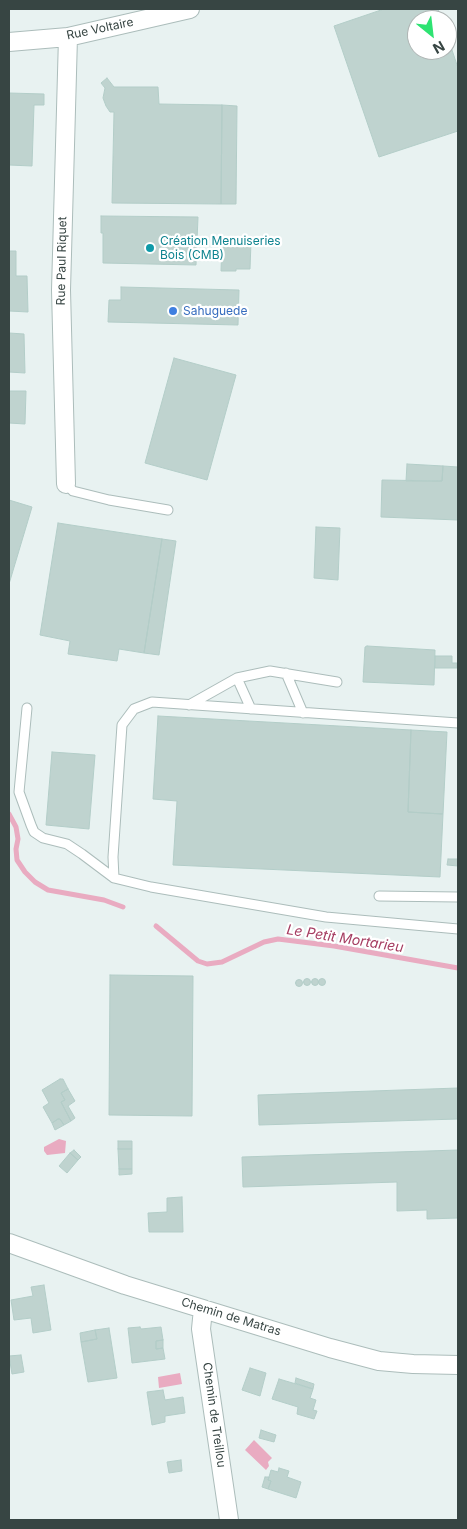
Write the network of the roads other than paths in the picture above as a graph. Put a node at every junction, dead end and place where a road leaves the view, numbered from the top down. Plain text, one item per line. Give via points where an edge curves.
1 (190, 9) edge
2 (68, 37) junction
3 (9, 42) edge
4 (66, 484) joint
5 (168, 510) dead end
6 (286, 673) junction
7 (237, 678) junction
8 (337, 682) dead end
9 (189, 705) junction
10 (26, 708) dead end
11 (251, 709) junction
12 (303, 712) junction
13 (458, 723) edge
14 (114, 878) junction
15 (379, 896) dead end
16 (458, 897) edge
17 (458, 929) edge
18 (9, 1243) edge
19 (203, 1309) junction
20 (458, 1365) edge
21 (229, 1520) edge

1 - 2 street, Rue Voltaire
2 - 3 street, Rue Voltaire
2 - 4 street, Rue Paul Riquet via 61,290
4 - 5 lane via 73,491
6 - 7 lane via 270,671
6 - 8 lane
6 - 12 lane
7 - 9 lane
7 - 11 lane
9 - 11 lane
9 - 14 lane via 152,702 134,709 122,725
10 - 14 lane via 19,792 34,832 43,838 67,844
11 - 12 lane
12 - 13 lane
14 - 17 lane via 151,888 326,917
15 - 16 lane
18 - 19 street, Chemin de Matras
19 - 20 street, Chemin de Matras via 379,1360
19 - 21 street, Chemin de Treillou via 201,1329

